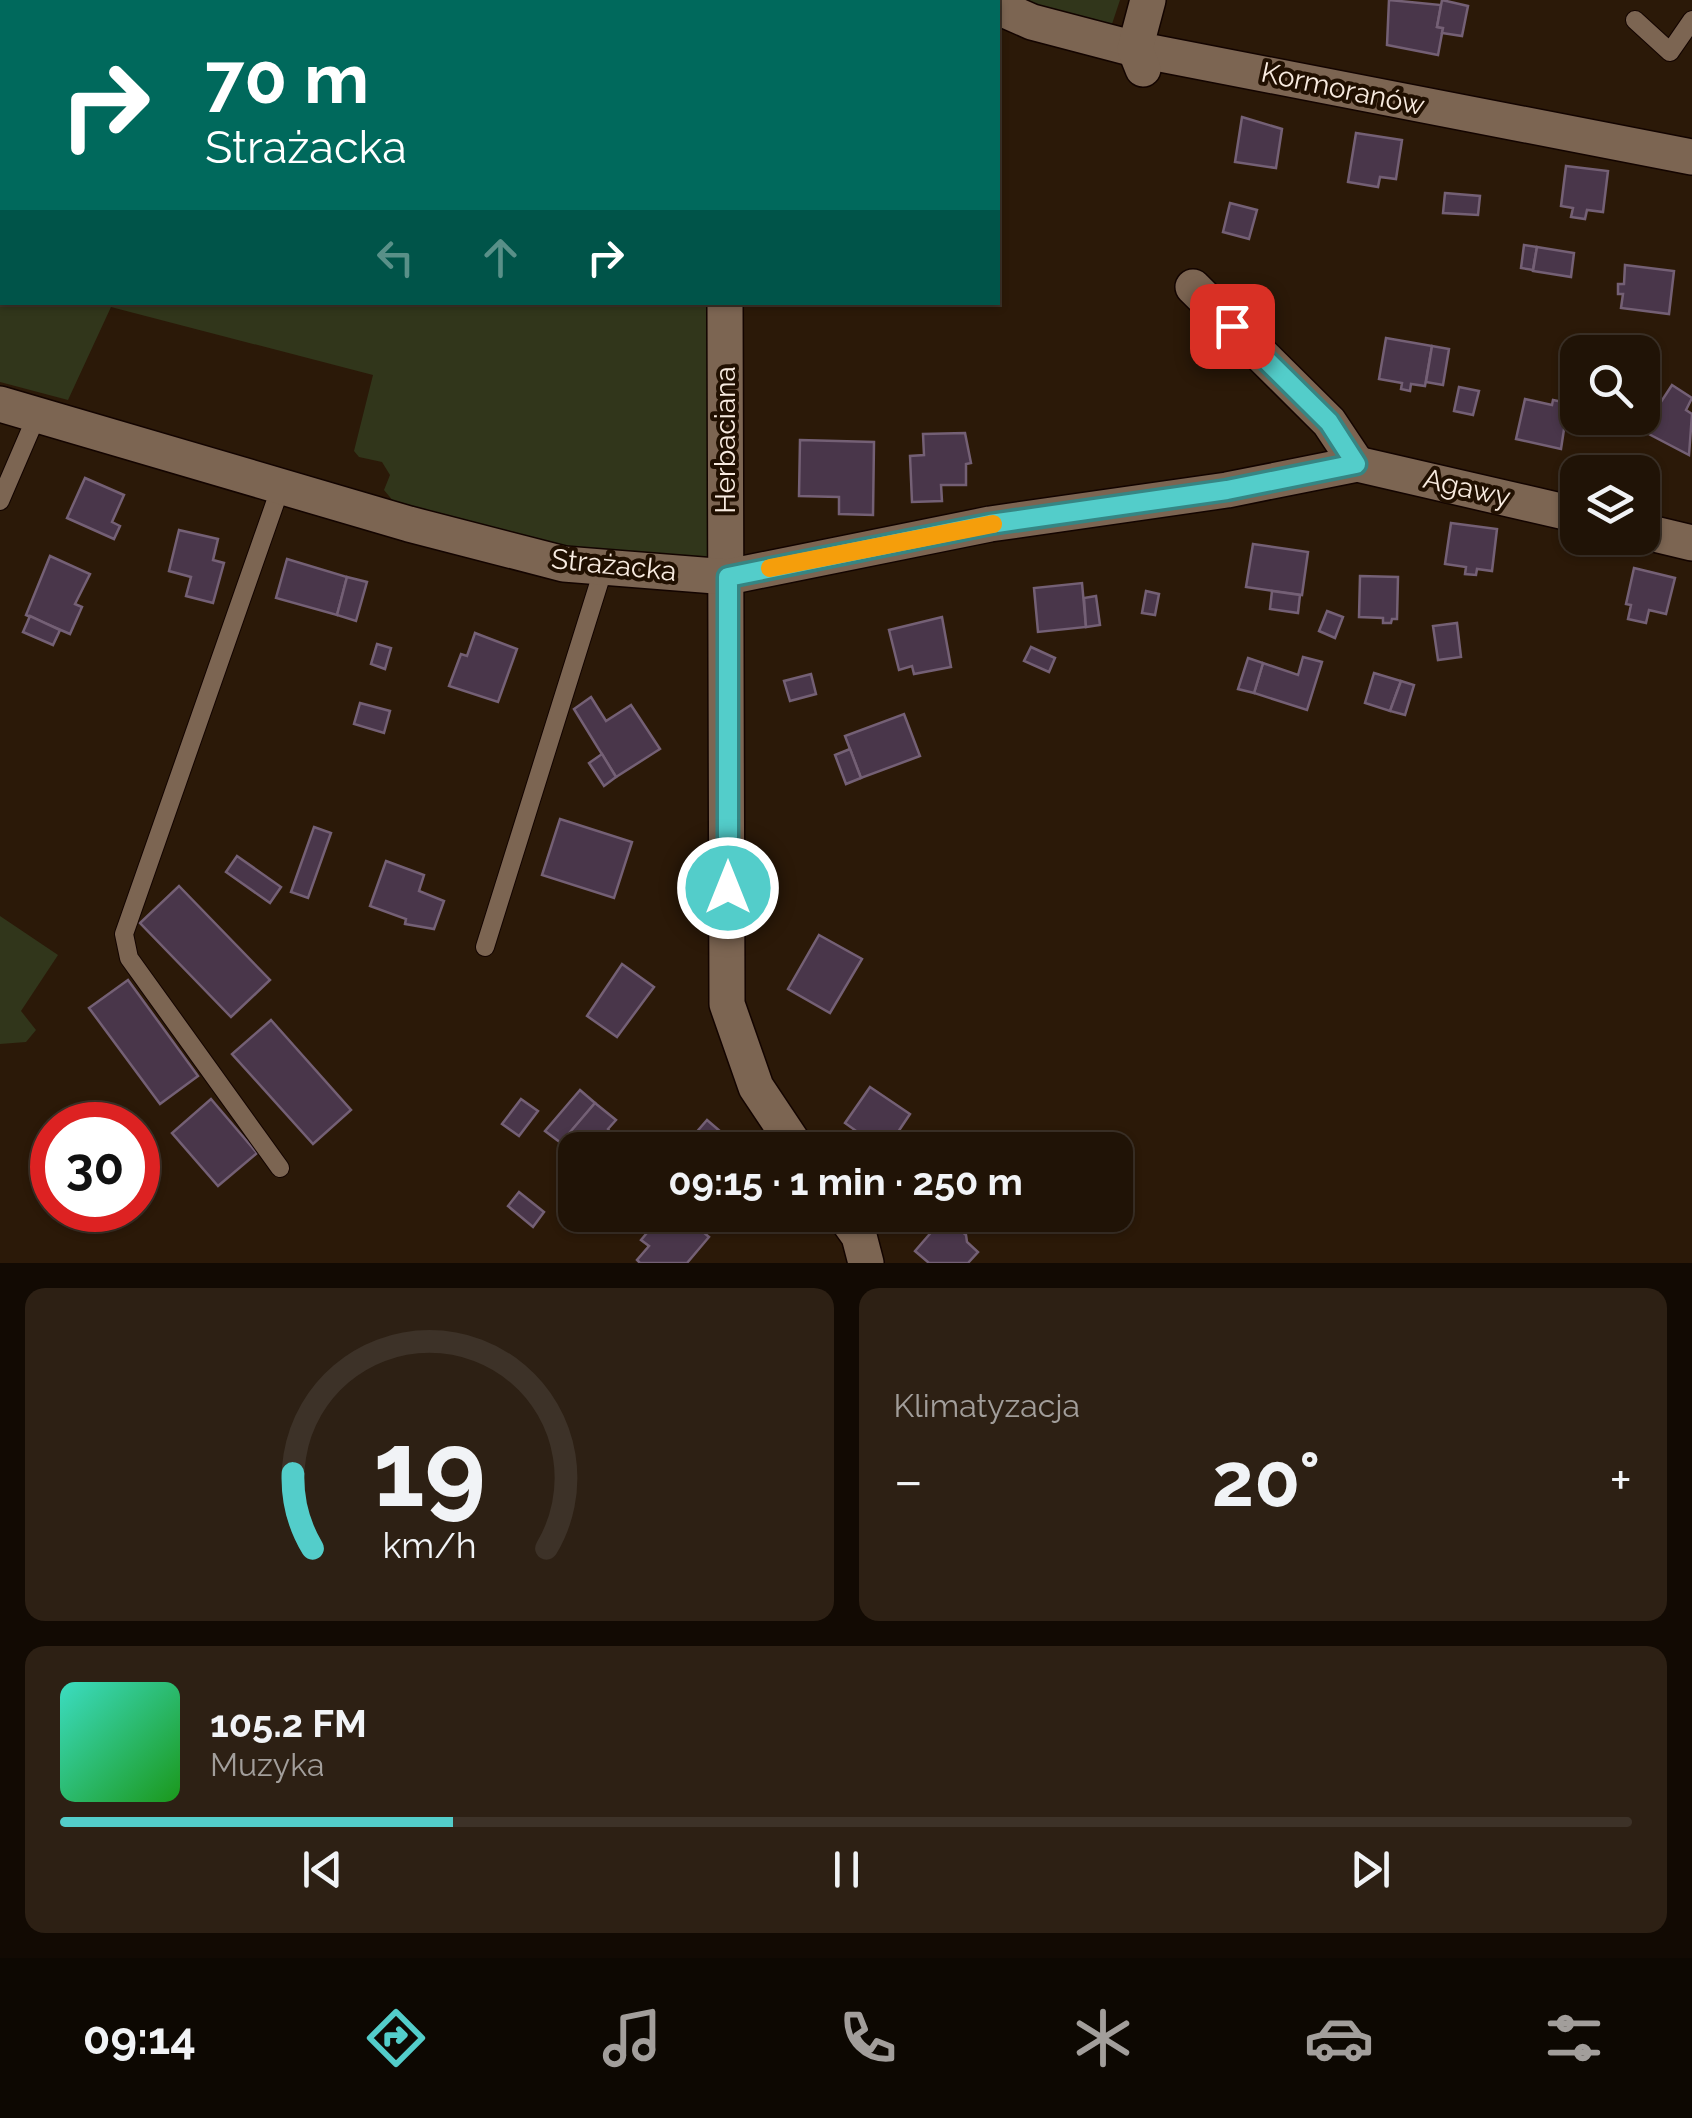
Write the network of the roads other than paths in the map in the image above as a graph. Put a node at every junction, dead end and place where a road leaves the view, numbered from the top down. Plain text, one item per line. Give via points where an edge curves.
1 (1148, 0) edge
2 (1000, 8) edge
3 (1635, 20) dead end
4 (1692, 20) edge
5 (1140, 62) junction
6 (1692, 157) edge
7 (1193, 287) dead end
8 (725, 305) edge
9 (0, 404) edge
10 (37, 415) junction
11 (1356, 464) junction
12 (281, 486) junction
13 (0, 500) edge
14 (1560, 511) edge
15 (1660, 535) edge
16 (1692, 543) edge
17 (604, 567) junction
18 (728, 577) junction
19 (485, 947) dead end
20 (786, 1132) edge
21 (280, 1168) dead end
22 (856, 1232) edge
23 (866, 1263) edge

1 - 5 street
2 - 5 street, Kormoranów
3 - 4 lane via 1670,52
5 - 6 street, Kormoranów
7 - 11 street via 1329,422
8 - 18 street, Herbaciana
9 - 10 street, Strażacka
10 - 12 street, Strażacka
10 - 13 lane
11 - 14 street, Agawy
11 - 18 street, Strażacka via 990,524
12 - 17 street, Strażacka via 564,564
12 - 21 lane via 124,934 129,958
15 - 16 street
17 - 18 street, Strażacka
17 - 19 lane
18 - 20 street, Herbaciana via 727,1004 756,1086
22 - 23 street

